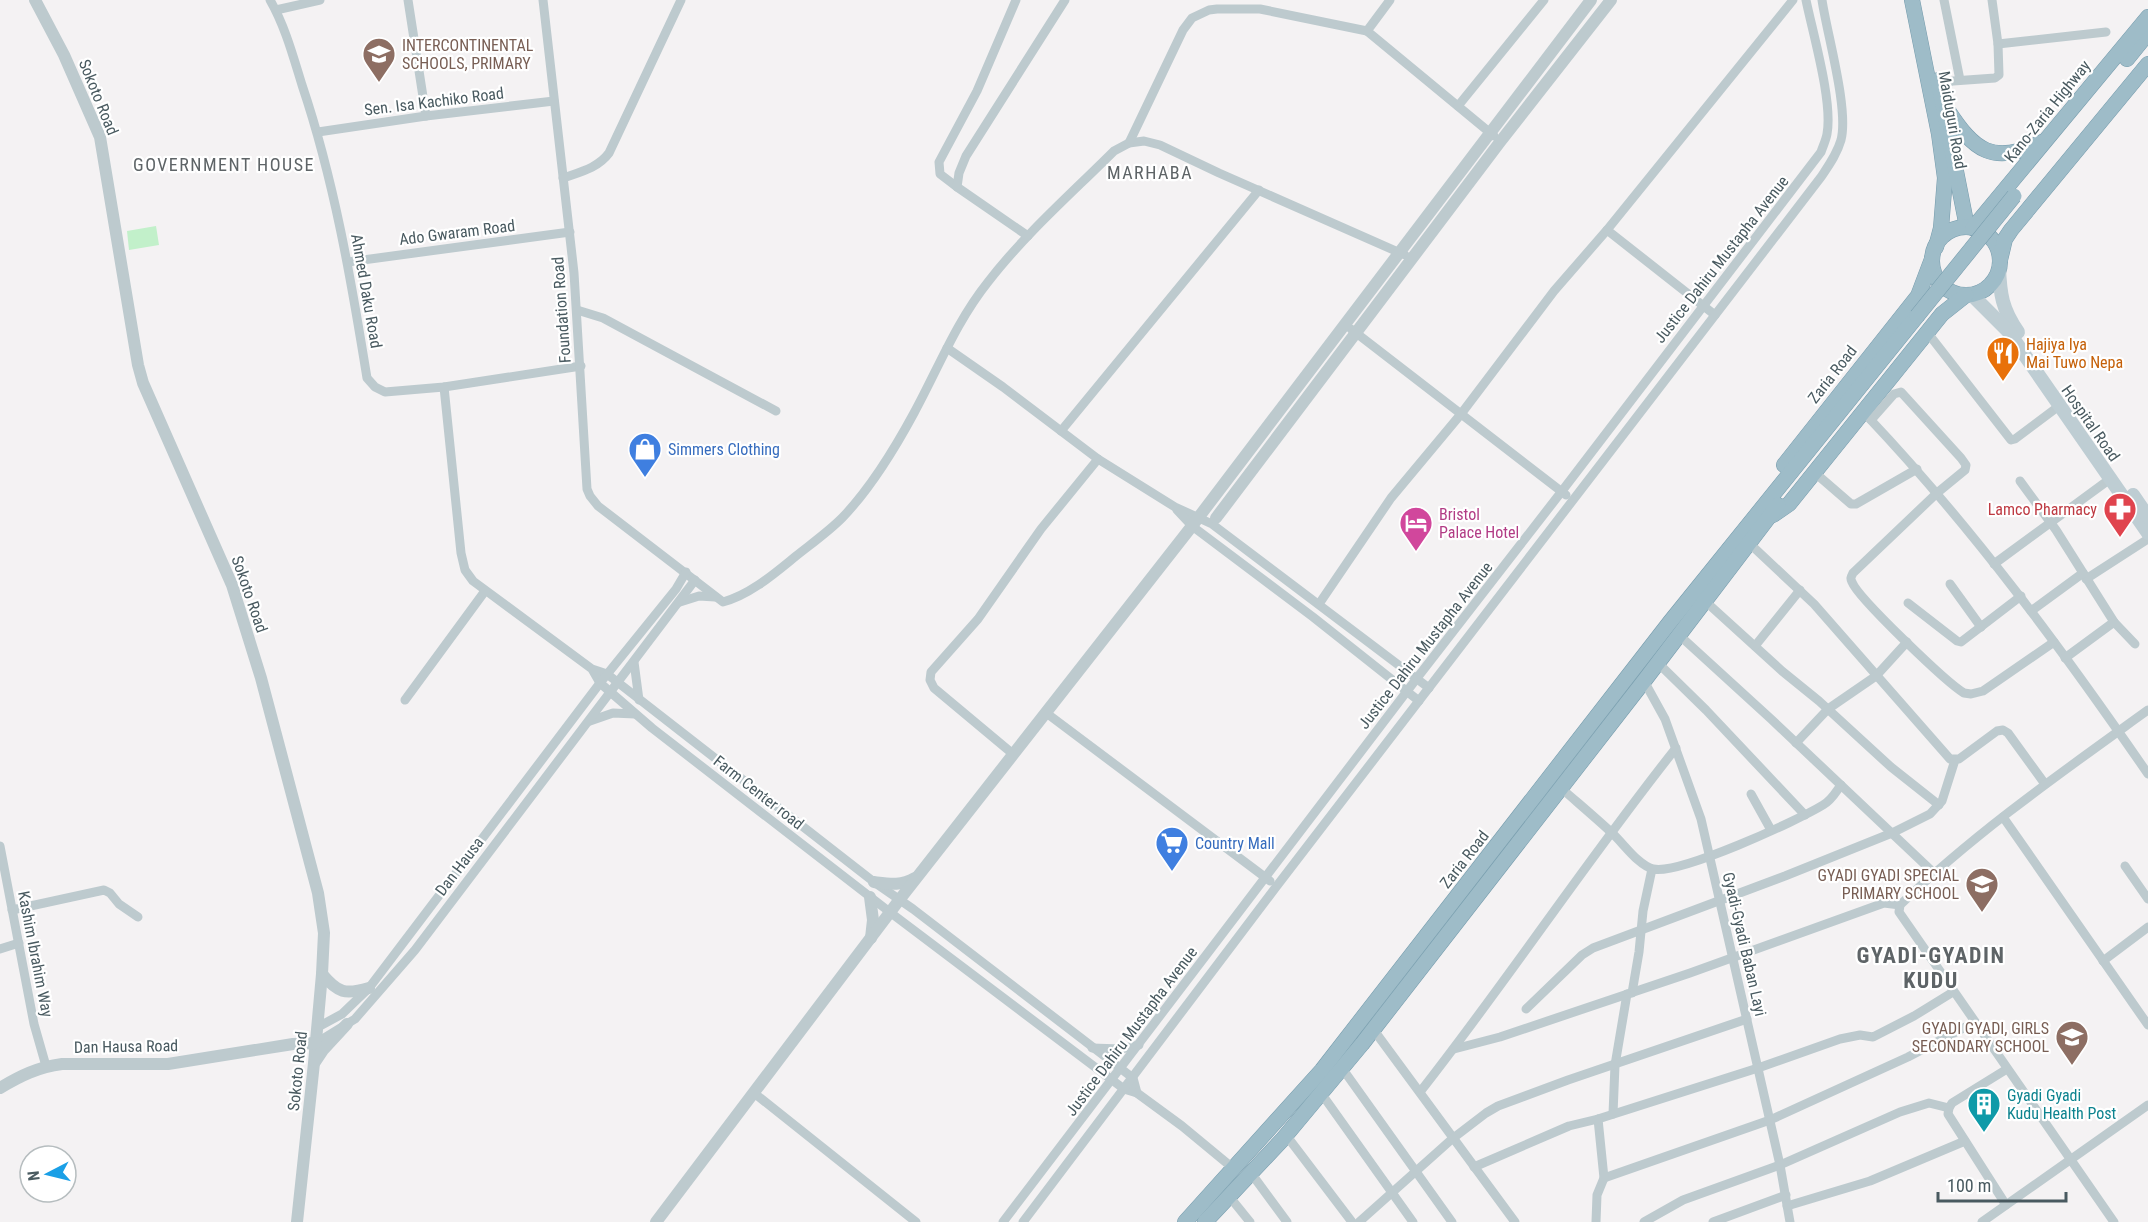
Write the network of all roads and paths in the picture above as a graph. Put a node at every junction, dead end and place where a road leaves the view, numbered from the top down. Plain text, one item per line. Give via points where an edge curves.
1 (35, 0) edge
2 (270, 0) edge
3 (320, 0) edge
4 (408, 0) edge
5 (543, 0) edge
6 (681, 0) edge
7 (1016, 0) edge
8 (1065, 0) edge
9 (1390, 0) edge
10 (1544, 0) edge
11 (1591, 0) edge
12 (1611, 0) edge
13 (1793, 0) edge
14 (1806, 0) edge
15 (1822, 0) edge
16 (1912, 0) edge
17 (1922, 0) edge
18 (1944, 0) edge
19 (1992, 0) edge
20 (276, 10) junction
21 (2148, 17) edge
22 (1367, 31) junction
23 (2106, 32) dead end
24 (2148, 33) edge
25 (1998, 44) junction
26 (2148, 51) edge
27 (2148, 64) edge
28 (1960, 80) junction
29 (1939, 85) junction
30 (554, 101) junction
31 (1943, 102) junction
32 (1458, 106) junction
33 (426, 116) junction
34 (318, 132) junction
35 (1490, 132) junction
36 (1827, 134) junction
37 (1841, 137) junction
38 (2045, 141) junction
39 (1500, 142) junction
40 (1129, 143) junction
41 (563, 178) junction
42 (957, 187) junction
43 (1259, 190) junction
44 (2018, 199) junction
45 (1970, 227) junction
46 (1607, 230) junction
47 (570, 232) junction
48 (1028, 236) junction
49 (1401, 252) junction
50 (1934, 253) junction
51 (1413, 260) junction
52 (348, 261) junction
53 (2000, 263) junction
54 (1969, 295) junction
55 (1703, 306) junction
56 (577, 310) junction
57 (1715, 315) junction
58 (1923, 323) junction
59 (1344, 324) junction
60 (2012, 330) junction
61 (1356, 333) junction
62 (947, 348) junction
63 (581, 366) junction
64 (444, 387) junction
65 (2059, 406) junction
66 (776, 411) dead end
67 (1461, 414) junction
68 (1867, 416) junction
69 (1061, 431) junction
70 (1098, 459) junction
71 (1917, 469) junction
72 (1814, 472) junction
73 (2110, 479) junction
74 (2020, 481) dead end
75 (1562, 491) junction
76 (1937, 493) junction
77 (1573, 500) junction
78 (2131, 501) junction
79 (1765, 514) junction
80 (2148, 517) edge
81 (1216, 518) dead end
82 (1195, 521) junction
83 (2051, 523) junction
84 (2148, 533) edge
85 (2148, 539) edge
86 (1749, 543) junction
87 (1994, 564) junction
88 (686, 572) junction
89 (2085, 576) junction
90 (695, 580) junction
91 (1950, 584) dead end
92 (1800, 590) junction
93 (485, 591) junction
94 (2020, 596) junction
95 (715, 597) junction
96 (1705, 601) junction
97 (680, 602) junction
98 (1318, 603) junction
99 (1908, 603) dead end
100 (2031, 611) junction
101 (2114, 622) junction
102 (1980, 627) junction
103 (1679, 635) junction
104 (1907, 642) junction
105 (2054, 642) junction
106 (2136, 644) dead end
107 (1755, 646) junction
108 (2065, 658) junction
109 (634, 662) junction
110 (1658, 663) junction
111 (592, 669) junction
112 (608, 674) junction
113 (1876, 676) junction
114 (1417, 678) junction
115 (1644, 681) junction
116 (618, 682) junction
117 (600, 683) junction
118 (1430, 688) junction
119 (1407, 691) junction
120 (611, 693) junction
121 (405, 700) dead end
122 (639, 700) junction
123 (1419, 701) junction
124 (1828, 709) junction
125 (2148, 710) edge
126 (1046, 712) junction
127 (635, 714) junction
128 (588, 722) junction
129 (2119, 731) junction
130 (1796, 743) junction
131 (1676, 748) junction
132 (1013, 754) junction
133 (1955, 760) junction
134 (2148, 774) edge
135 (2045, 784) junction
136 (1841, 785) junction
137 (1561, 788) junction
138 (1751, 794) dead end
139 (1939, 806) junction
140 (1805, 815) junction
141 (2003, 817) junction
142 (1772, 830) junction
143 (1612, 832) junction
144 (1892, 833) junction
145 (0, 846) edge
146 (1709, 856) junction
147 (2125, 866) dead end
148 (1652, 869) junction
149 (921, 874) junction
150 (1935, 874) junction
151 (1266, 878) junction
152 (874, 882) junction
153 (1276, 887) junction
154 (870, 897) junction
155 (900, 899) junction
156 (2148, 899) edge
157 (1720, 902) junction
158 (1900, 905) junction
159 (12, 910) junction
160 (891, 913) junction
161 (138, 917) dead end
162 (2148, 927) edge
163 (1641, 930) junction
164 (870, 941) junction
165 (19, 943) junction
166 (0, 949) edge
167 (1734, 958) junction
168 (2103, 960) junction
169 (322, 974) junction
170 (369, 988) junction
171 (1953, 992) junction
172 (1629, 993) junction
173 (1527, 1009) dead end
174 (1747, 1019) junction
175 (1975, 1022) junction
176 (347, 1024) junction
177 (2148, 1025) edge
178 (318, 1027) junction
179 (1373, 1029) junction
180 (316, 1043) junction
181 (293, 1044) junction
182 (1139, 1044) junction
183 (1092, 1048) junction
184 (1454, 1049) junction
185 (314, 1063) junction
186 (1615, 1065) junction
187 (46, 1066) junction
188 (1342, 1068) junction
189 (1758, 1068) junction
190 (2007, 1069) junction
191 (1120, 1070) junction
192 (1132, 1078) junction
193 (1113, 1080) junction
194 (0, 1088) edge
195 (1124, 1089) junction
196 (1420, 1092) junction
197 (754, 1093) junction
198 (1137, 1093) junction
199 (1321, 1093) junction
200 (2148, 1105) edge
201 (1948, 1108) junction
202 (1613, 1113) junction
203 (1598, 1119) junction
204 (1770, 1120) junction
205 (1286, 1135) junction
206 (1452, 1139) junction
207 (1965, 1141) junction
208 (2071, 1159) junction
209 (1780, 1165) junction
210 (1474, 1167) junction
211 (1234, 1169) junction
212 (1417, 1172) junction
213 (1251, 1173) junction
214 (1604, 1178) junction
215 (1392, 1194) junction
216 (1785, 1195) junction
217 (1229, 1196) junction
218 (2006, 1205) junction
219 (1787, 1206) junction
220 (297, 1222) edge
221 (656, 1222) edge
222 (916, 1222) edge
223 (1004, 1222) edge
224 (1023, 1222) edge
225 (1185, 1222) edge
226 (1205, 1222) edge
227 (1250, 1222) edge
228 (1287, 1222) edge
229 (1352, 1222) edge
230 (1359, 1222) edge
231 (1413, 1222) edge
232 (1452, 1222) edge
233 (1515, 1222) edge
234 (1596, 1222) edge
235 (1644, 1222) edge
236 (1713, 1222) edge
237 (1790, 1222) edge
238 (1982, 1222) edge
239 (2114, 1222) edge

1 - 169 street, Sokoto Road via 100,137 142,383 232,585 261,678 316,883 324,933
2 - 20 street, Ahmed Daku Road
3 - 20 street
4 - 33 street
5 - 30 street, Foundation Road
6 - 41 street via 609,153 595,166
7 - 42 street via 977,91 939,162 940,174
8 - 42 street via 966,156
9 - 22 street
10 - 32 street
11 - 35 street
12 - 39 street
13 - 46 street
14 - 36 street, Justice Dahiru Mustapha Avenue via 1825,92
15 - 37 street via 1839,93
16 - 50 highway, Maiduguri Road via 1945,178
17 - 29 highway, Maiduguri Road
18 - 28 street
19 - 25 street
20 - 34 street, Ahmed Daku Road
21 - 38 highway, Kano-Zaria Highway
22 - 32 street
22 - 40 street via 1260,9 1201,13 1183,30
23 - 25 street
24 - 44 highway
25 - 28 street via 1997,76
26 - 44 highway
27 - 53 highway via 2011,230
28 - 29 street
29 - 31 highway, Maiduguri Road
30 - 33 street, Sen. Isa Kachiko Road
30 - 41 street, Foundation Road
31 - 38 highway via 1972,142 1989,151 2019,153
31 - 45 highway, Maiduguri Road
32 - 35 street
33 - 34 street, Sen. Isa Kachiko Road
34 - 52 street, Ahmed Daku Road
35 - 39 street
35 - 49 street
36 - 37 street
36 - 55 street, Justice Dahiru Mustapha Avenue via 1821,152 1803,178
37 - 57 street via 1835,156 1821,177
38 - 45 highway, Kano-Zaria Highway
39 - 51 street
40 - 43 street via 1161,145
40 - 48 street via 1114,151
41 - 47 street, Foundation Road
42 - 48 street
43 - 49 street
43 - 69 street
44 - 58 highway
45 - 50 highway via 1949,232 1941,238
45 - 53 highway via 1982,231 1995,243
46 - 55 street
46 - 67 street via 1554,291
47 - 52 street, Ado Gwaram Road
47 - 56 street, Foundation Road
48 - 62 street via 987,282
49 - 51 street
49 - 59 street
50 - 54 highway via 1938,280 1955,293
50 - 79 highway, Zaria Road via 1918,296 1770,482 1763,495
51 - 61 street
52 - 64 street, Ahmed Daku Road via 367,378 385,392
53 - 54 highway via 1990,285
53 - 60 main road via 2001,298
54 - 58 highway, Zaria Road
54 - 60 main road
55 - 57 street
55 - 75 street, Justice Dahiru Mustapha Avenue
56 - 63 street, Foundation Road
56 - 66 street via 603,318
57 - 77 street
58 - 65 street via 2011,440
58 - 68 highway, Zaria Road
58 - 79 highway, Zaria Road
59 - 61 street
59 - 82 street
60 - 65 main road, Hospital Road
60 - 78 main road, Hospital Road
61 - 67 street
61 - 81 street
62 - 69 street
62 - 95 street via 889,454 841,520 776,572 733,599 723,602
63 - 64 street, Ahmed Daku Road
63 - 88 street, Foundation Road via 585,475 590,496
64 - 93 street via 461,553 465,570
65 - 73 main road, Hospital Road
67 - 75 street
67 - 98 street via 1391,498
68 - 71 street
68 - 72 highway, Zaria Road
68 - 76 street via 1901,392 1966,465
69 - 70 street
70 - 82 street
70 - 132 street via 1041,529 978,619 931,672 934,688
71 - 72 street via 1856,504
71 - 76 street
72 - 79 highway, Zaria Road via 1789,504
73 - 78 main road, Hospital Road
73 - 83 street
74 - 83 street
75 - 77 street
75 - 114 street, Justice Dahiru Mustapha Avenue
76 - 87 street
76 - 104 street via 1851,577 1876,612
77 - 118 street
78 - 80 main road, Hospital Road
78 - 84 main road, Hospital Road
79 - 86 highway, Zaria Road
79 - 211 highway, Zaria Road via 1670,622 1309,1088
82 - 98 street via 1212,524
82 - 119 street
82 - 126 street
83 - 87 street
83 - 89 street
85 - 89 street
86 - 92 street
86 - 96 highway, Zaria Road
87 - 94 street
88 - 90 street, Foundation Road
88 - 112 street, Dan Hausa
89 - 100 street
89 - 101 street
90 - 95 street, Foundation Road
90 - 97 street, Dan Hausa
91 - 102 street
92 - 107 street
92 - 113 street
93 - 111 street
93 - 121 street
94 - 100 street
94 - 102 street
95 - 97 street via 699,596
96 - 103 highway, Zaria Road
96 - 107 street
97 - 109 street, Dan Hausa
98 - 114 street
99 - 102 street via 1957,641
100 - 105 street
101 - 106 street
101 - 108 street
103 - 110 highway, Zaria Road
103 - 130 street
104 - 105 street via 1961,691 1971,694 1983,691
104 - 113 street
105 - 108 street
107 - 124 street
108 - 129 street
109 - 116 street, Dan Hausa
109 - 122 street
110 - 115 highway, Zaria Road
110 - 140 street
111 - 112 street
111 - 117 street, Farm Center road
112 - 116 street
112 - 117 street, Dan Hausa
113 - 124 street
113 - 133 street via 1944,754
114 - 118 street
114 - 119 street, Justice Dahiru Mustapha Avenue
115 - 131 street, Gyadi-Gyadi Baban Layi
115 - 137 highway, Zaria Road
116 - 120 street, Dan Hausa
116 - 122 street
117 - 120 street, Farm Center road
117 - 170 street, Dan Hausa
118 - 123 street
119 - 123 street
119 - 151 street, Justice Dahiru Mustapha Avenue
120 - 127 street, Farm Center road
120 - 128 street, Dan Hausa
122 - 152 street
123 - 153 street
124 - 130 street
124 - 139 street
125 - 129 street
126 - 132 street
126 - 151 street
127 - 128 street via 614,714
127 - 154 street, Farm Center road
128 - 176 street, Dan Hausa via 415,950
129 - 134 street
129 - 135 street
130 - 136 street
131 - 143 street
131 - 146 street, Gyadi-Gyadi Baban Layi
132 - 149 street
133 - 135 street via 2003,730
133 - 139 street
135 - 141 street
136 - 140 street via 1827,803
136 - 144 street
137 - 143 street
137 - 179 highway, Zaria Road
138 - 142 street
139 - 144 street
140 - 142 street
141 - 150 street
141 - 168 street
142 - 146 street
143 - 148 street
143 - 184 street
144 - 150 street
144 - 157 street
145 - 159 street, Kashim Ibrahim Way
146 - 148 street via 1678,867
146 - 157 street, Gyadi-Gyadi Baban Layi
147 - 156 street
148 - 163 street
149 - 152 street via 904,884
149 - 155 street
150 - 158 street
151 - 153 street
151 - 182 street, Justice Dahiru Mustapha Avenue
152 - 155 street
153 - 192 street
154 - 160 street, Farm Center road
154 - 164 street
155 - 160 street
155 - 183 street
157 - 163 street
157 - 167 street, Gyadi-Gyadi Baban Layi
158 - 167 street via 1884,903
158 - 171 street via 1900,916
159 - 161 street via 104,890
159 - 165 street, Kashim Ibrahim Way
160 - 164 street
160 - 193 street, Farm Center road
162 - 168 street
163 - 172 street
163 - 173 street via 1582,955
164 - 197 street
165 - 166 street
165 - 187 street, Kashim Ibrahim Way
167 - 172 street
167 - 174 street, Gyadi-Gyadi Baban Layi
168 - 177 street
169 - 170 street via 339,991
169 - 178 street, Sokoto Road
170 - 178 street, Dan Hausa via 342,1014
171 - 175 street
171 - 189 street via 1873,1037 1840,1039
172 - 184 street
172 - 186 street
174 - 186 street
174 - 189 street, Gyadi-Gyadi Baban Layi
175 - 190 street
175 - 204 street
176 - 180 street, Dan Hausa
176 - 185 street
178 - 180 street, Sokoto Road
178 - 181 street
179 - 188 highway, Zaria Road
179 - 196 street
180 - 181 street, Dan Hausa Road
180 - 185 street, Sokoto Road
181 - 187 street, Dan Hausa Road via 168,1064
182 - 183 street via 1121,1049
182 - 191 street, Justice Dahiru Mustapha Avenue
183 - 191 street
184 - 196 street
185 - 220 street, Sokoto Road
186 - 202 street
186 - 206 street via 1498,1106
187 - 194 street, Dan Hausa Road
188 - 199 highway, Zaria Road
188 - 212 street
189 - 202 street
189 - 204 street, Gyadi-Gyadi Baban Layi
190 - 201 street
190 - 208 street
191 - 192 street
191 - 193 street, Justice Dahiru Mustapha Avenue
192 - 195 street
192 - 198 street
193 - 195 street, Farm Center road
193 - 223 street, Justice Dahiru Mustapha Avenue
195 - 198 street
195 - 224 street
196 - 206 street
197 - 221 street
197 - 222 street
198 - 211 street
199 - 205 highway, Zaria Road
199 - 215 street
200 - 208 street
201 - 207 street
201 - 209 street via 1929,1103 1900,1112
202 - 203 street
203 - 210 street via 1543,1136
203 - 214 street
204 - 209 street, Gyadi-Gyadi Baban Layi
204 - 214 street
205 - 213 highway, Zaria Road
205 - 229 street
206 - 210 street
206 - 212 street
207 - 218 street
207 - 219 street via 1870,1180
208 - 218 street
208 - 239 street
209 - 216 street, Gyadi-Gyadi Baban Layi
209 - 235 street via 1683,1200
210 - 233 street
211 - 225 highway, Zaria Road
212 - 215 street
212 - 232 street
213 - 217 highway, Zaria Road
213 - 228 street
214 - 234 street via 1597,1195
215 - 230 street
215 - 231 street
216 - 219 street, Gyadi-Gyadi Baban Layi
216 - 236 street
217 - 226 highway, Zaria Road
217 - 227 street
218 - 238 street
219 - 237 street, Gyadi-Gyadi Baban Layi

